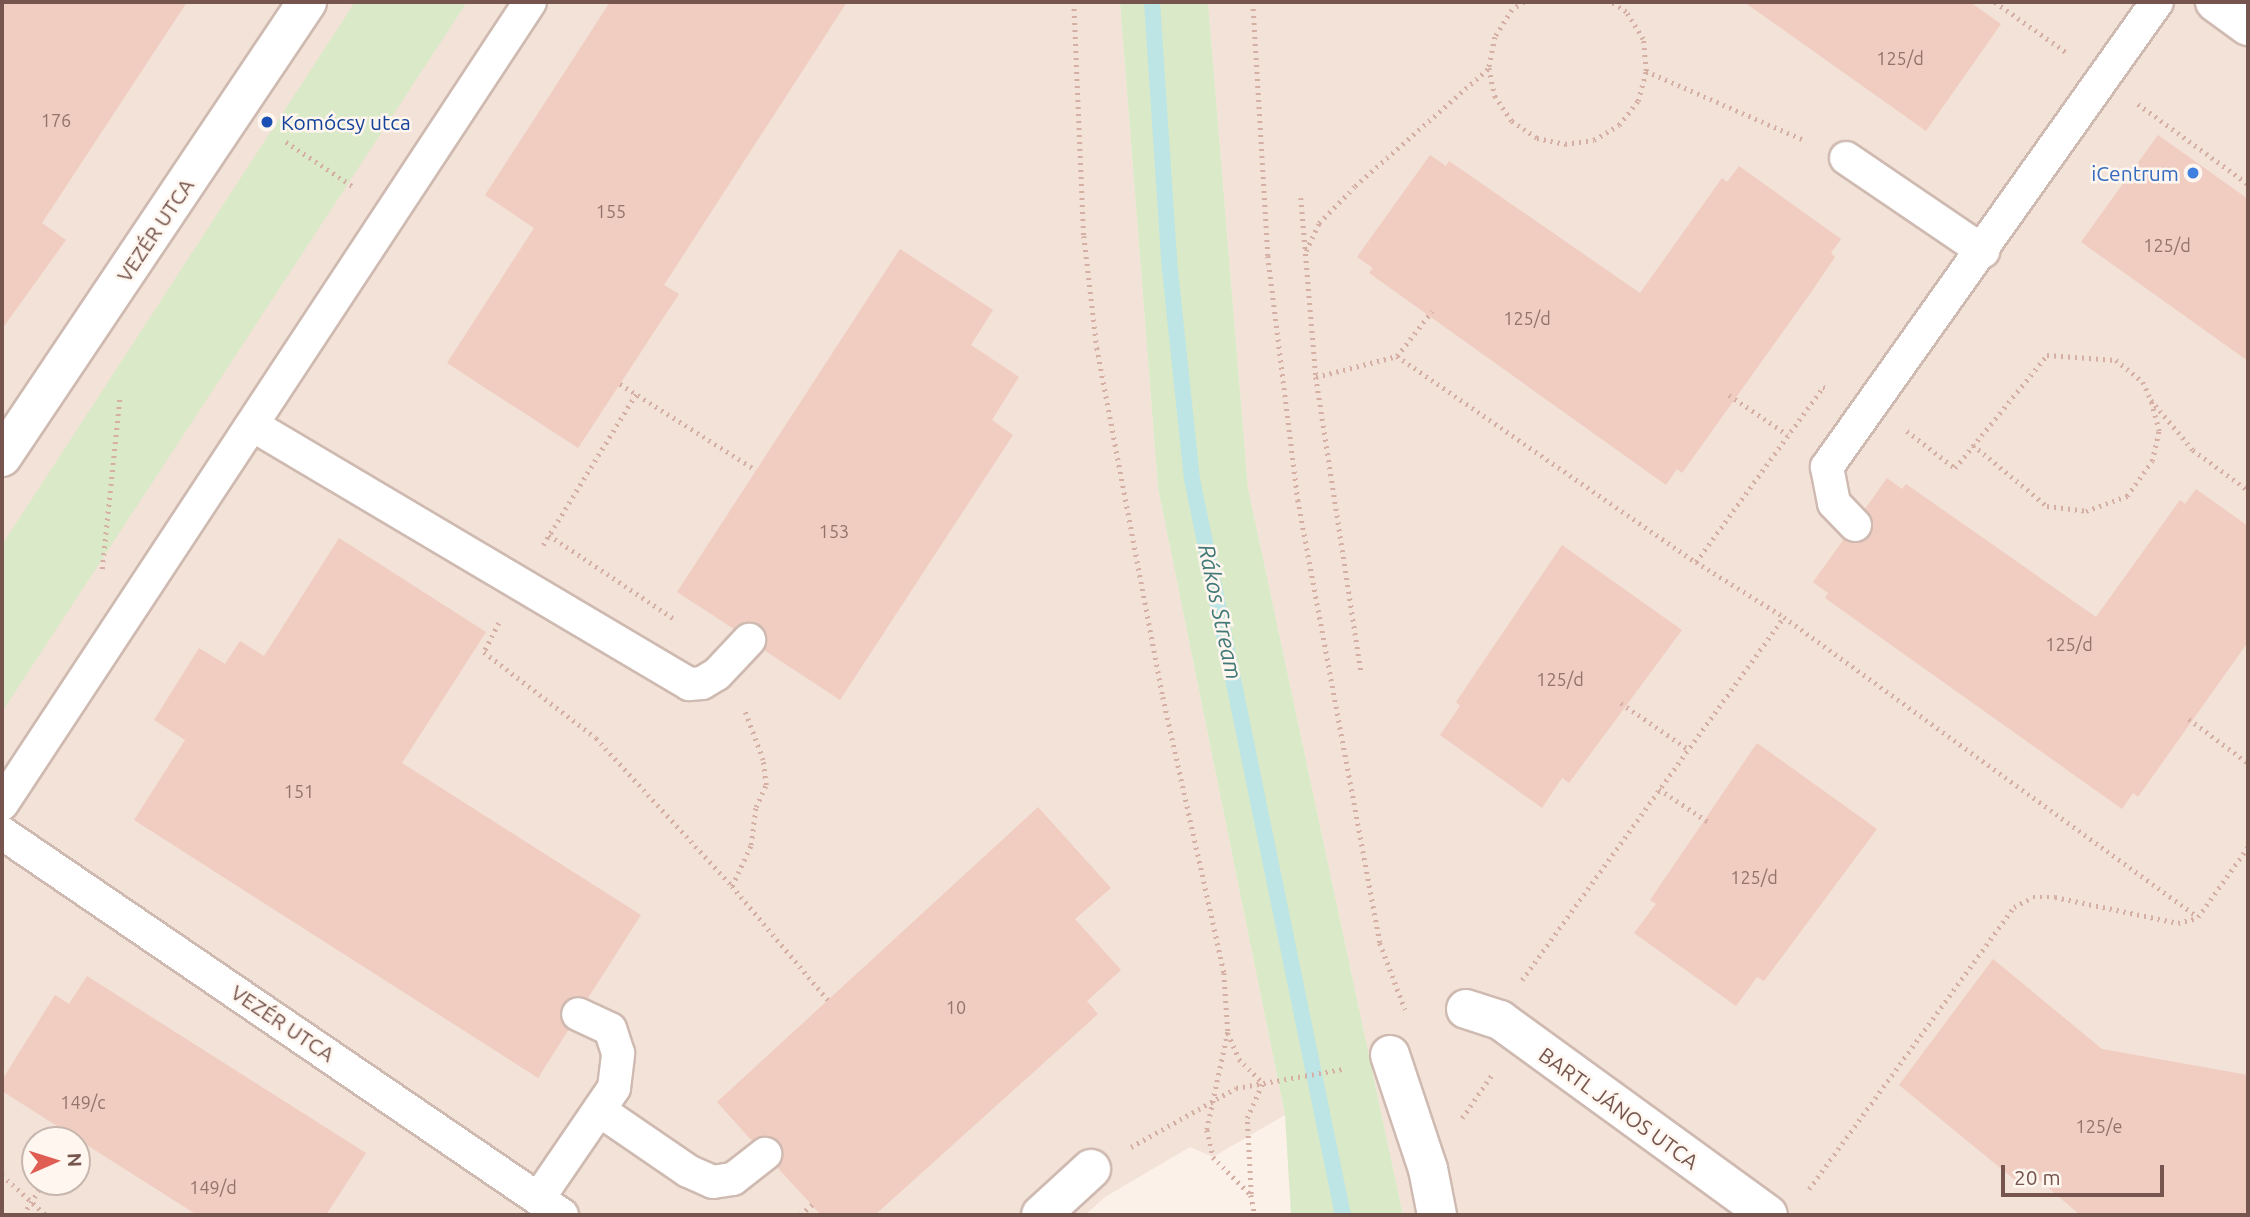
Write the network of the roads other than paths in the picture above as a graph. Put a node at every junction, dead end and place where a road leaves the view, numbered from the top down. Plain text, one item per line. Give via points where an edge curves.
1 (307, 2) edge
2 (530, 2) edge
3 (2157, 2) edge
4 (2215, 2) edge
5 (2248, 26) edge
6 (1846, 158) road end
7 (1983, 251) junction
8 (254, 426) junction
9 (2, 457) edge
10 (1855, 524) dead end
11 (749, 639) dead end
12 (2, 804) edge
13 (2, 833) edge
14 (578, 1014) dead end
15 (1495, 1021) road end
16 (1390, 1055) dead end
17 (599, 1110) junction
18 (765, 1154) dead end
19 (1091, 1169) road end
20 (551, 1206) edge
21 (1041, 1215) edge
22 (1437, 1215) edge
23 (1768, 1215) edge

1 - 9 street, VEZÉR UTCA
2 - 8 lane
3 - 7 lane
4 - 5 street
6 - 7 lane
7 - 10 lane via 1827,467 1834,503
8 - 11 lane via 689,684 717,674
8 - 12 lane
13 - 20 lane, VEZÉR UTCA
14 - 17 lane via 610,1030 618,1053 614,1088
15 - 23 street, BARTL JÁNOS UTCA
16 - 22 street via 1428,1169
17 - 18 lane via 688,1171 713,1182 733,1180
17 - 20 lane
19 - 21 street

